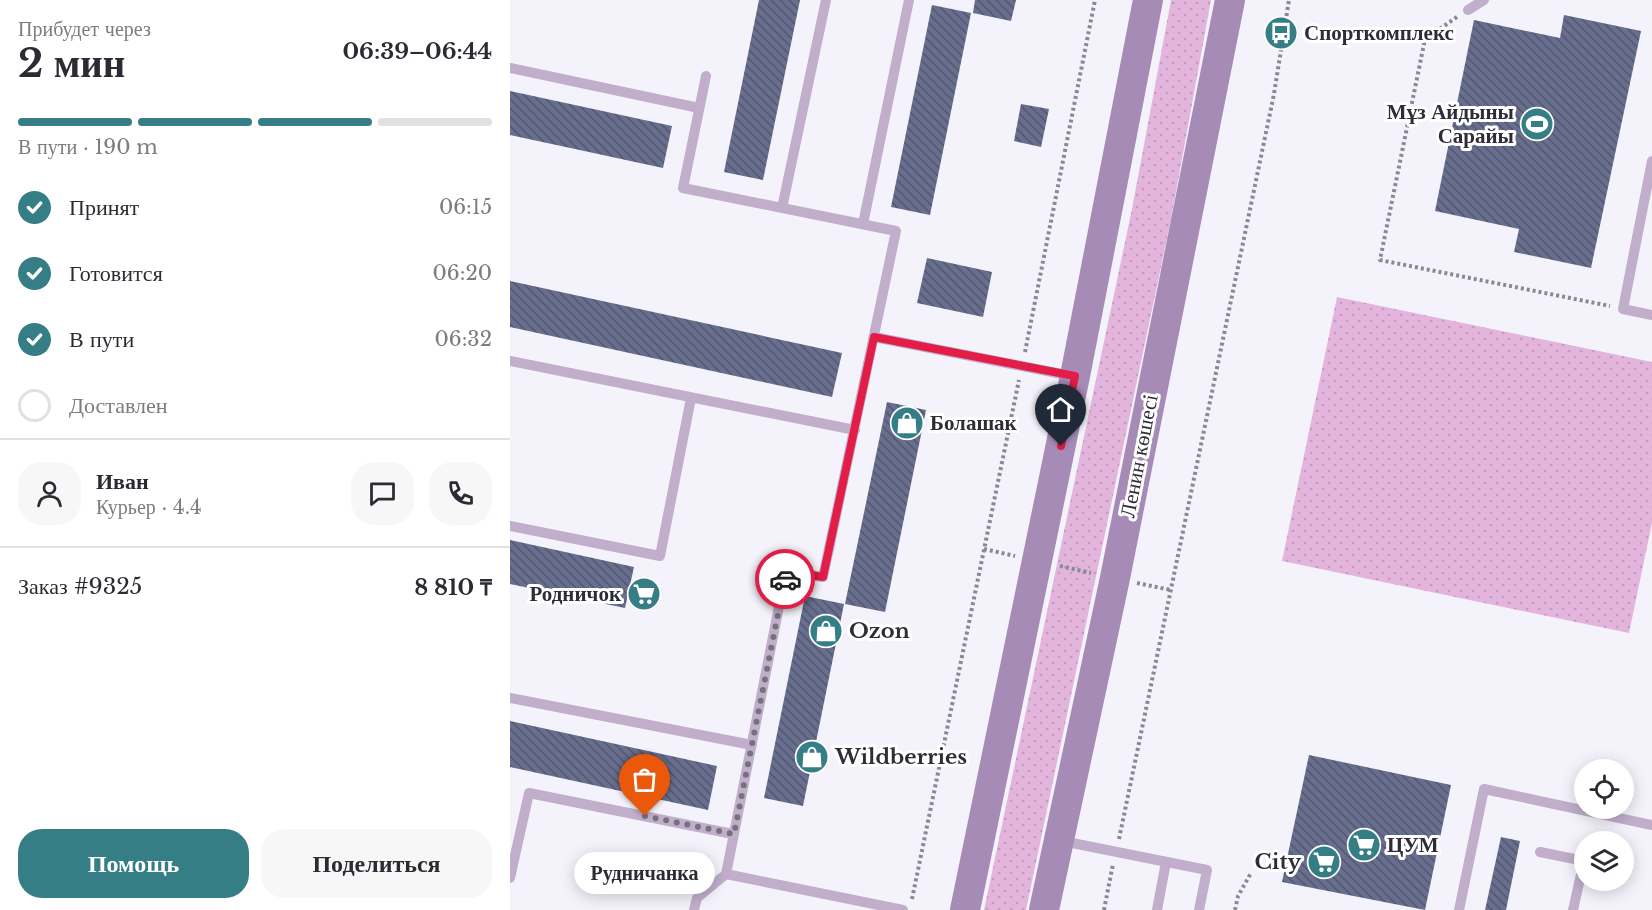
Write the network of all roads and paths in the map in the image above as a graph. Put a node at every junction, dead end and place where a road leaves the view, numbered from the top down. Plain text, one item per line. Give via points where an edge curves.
1 (826, 0) edge
2 (909, 0) edge
3 (1095, 0) edge
4 (1148, 0) edge
5 (1230, 0) edge
6 (1289, 0) edge
7 (1484, 0) edge
8 (1468, 10) joint
9 (510, 68) edge
10 (706, 76) dead end
11 (699, 108) junction
12 (1652, 161) edge
13 (782, 208) junction
14 (862, 224) junction
15 (1623, 309) junction
16 (1652, 315) edge
17 (874, 337) junction
18 (510, 361) edge
19 (1022, 366) junction
20 (1075, 376) junction
21 (691, 398) junction
22 (855, 430) junction
23 (510, 526) edge
24 (984, 549) junction
25 (1036, 561) junction
26 (1115, 578) junction
27 (1171, 590) junction
28 (510, 698) edge
29 (752, 745) junction
30 (1652, 825) edge
31 (734, 834) junction
32 (1058, 840) junction
33 (1116, 852) junction
34 (1540, 852) dead end
35 (1166, 862) junction
36 (1251, 873) dead end
37 (726, 874) junction
38 (510, 878) edge
39 (694, 910) edge
40 (903, 910) edge
41 (910, 910) edge
42 (964, 910) edge
43 (1044, 910) edge
44 (1104, 910) edge
45 (1157, 910) edge
46 (1199, 910) edge
47 (1235, 910) edge
48 (1459, 910) edge
49 (1573, 910) edge

1 - 13 lane
2 - 14 lane
3 - 19 path
4 - 20 main road
5 - 26 main road, Ленин көшесі
6 - 27 path via 1275,94
7 - 8 lane
8 - 15 path via 1425,39 1380,260
9 - 11 lane
10 - 11 lane
11 - 13 lane via 683,188
12 - 15 lane
13 - 14 lane
14 - 17 lane via 896,231
15 - 16 lane
17 - 19 lane
17 - 22 lane
18 - 21 lane
19 - 20 lane
19 - 24 path
20 - 25 main road
21 - 22 lane
21 - 23 lane via 660,556
22 - 29 lane via 823,577 786,571
24 - 25 path
24 - 41 path
25 - 26 path
25 - 42 main road
26 - 27 path
26 - 32 main road, Ленин көшесі
27 - 33 path
28 - 29 lane
29 - 31 lane
30 - 48 lane via 1484,789
31 - 37 lane
31 - 38 lane via 529,793
32 - 33 lane
32 - 43 main road, Ленин көшесі
33 - 35 lane
33 - 44 path
34 - 49 lane via 1584,861
35 - 45 lane
35 - 46 lane via 1207,870
36 - 47 path
37 - 39 lane via 697,898
37 - 40 lane

